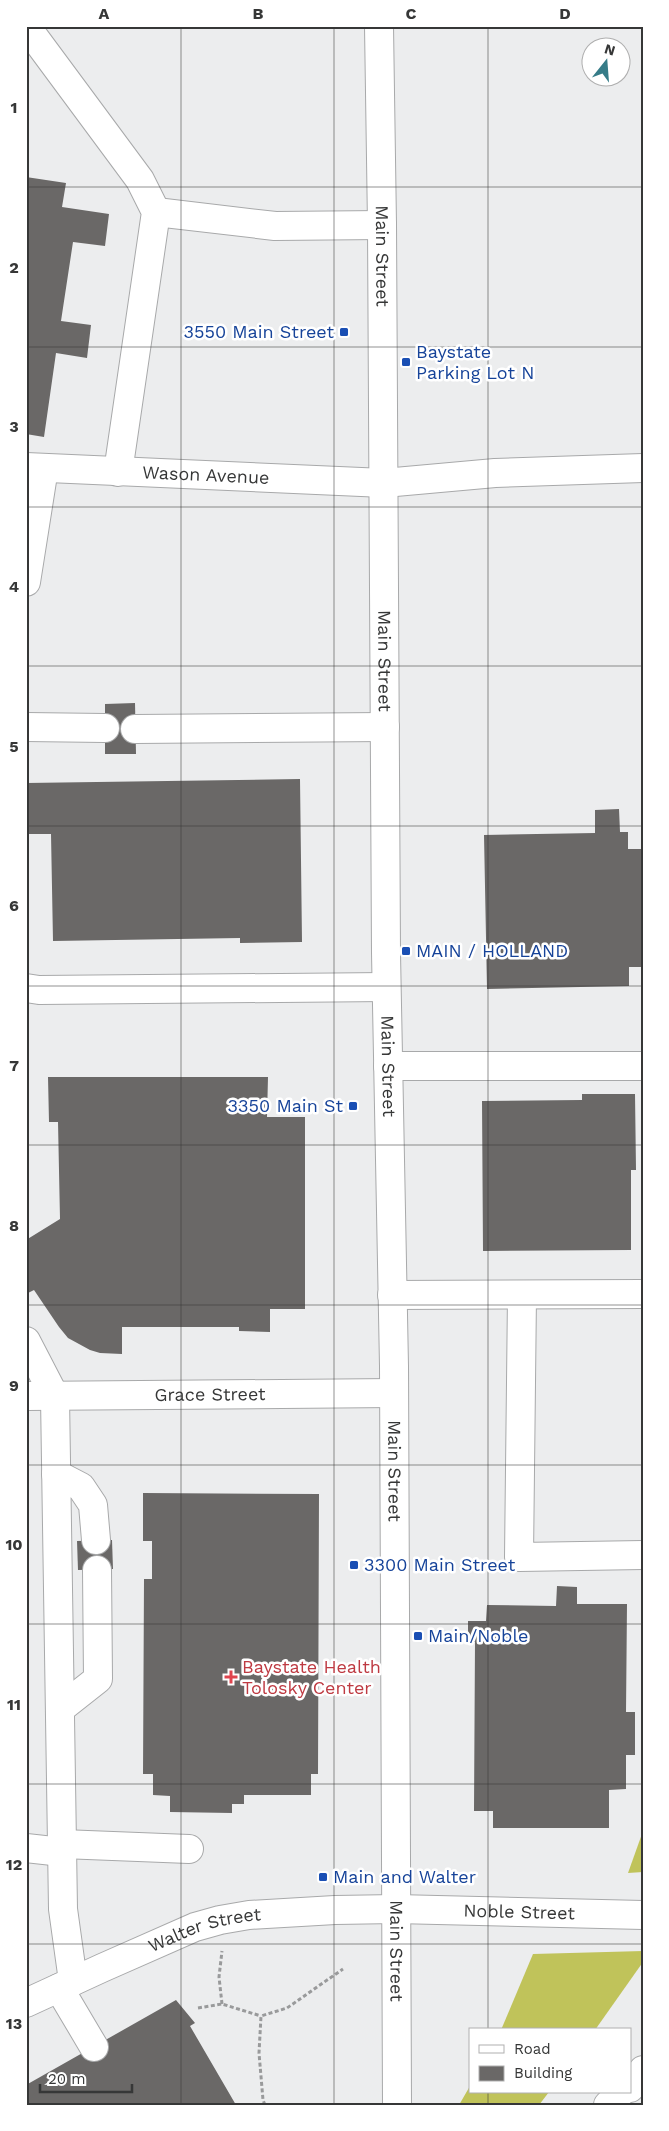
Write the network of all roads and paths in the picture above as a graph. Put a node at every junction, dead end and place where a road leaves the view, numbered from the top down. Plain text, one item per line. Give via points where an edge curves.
1 (26, 26) edge
2 (379, 26) edge
3 (156, 212) junction
4 (382, 225) junction
5 (35, 468) edge
6 (643, 468) edge
7 (118, 472) junction
8 (384, 483) junction
9 (26, 582) edge
10 (26, 727) edge
11 (385, 727) junction
12 (105, 728) dead end
13 (135, 728) dead end
14 (386, 987) junction
15 (26, 988) edge
16 (388, 1066) junction
17 (643, 1066) edge
18 (643, 1294) edge
19 (392, 1295) junction
20 (522, 1295) junction
21 (26, 1341) edge
22 (394, 1393) junction
23 (26, 1396) edge
24 (55, 1397) junction
25 (56, 1474) junction
26 (96, 1540) dead end
27 (643, 1555) edge
28 (97, 1570) dead end
29 (60, 1709) junction
30 (26, 1848) edge
31 (62, 1848) junction
32 (189, 1849) dead end
33 (396, 1909) junction
34 (643, 1915) edge
35 (222, 1951) dead end
36 (343, 1969) dead end
37 (66, 1985) junction
38 (26, 2003) edge
39 (222, 2004) junction
40 (198, 2008) dead end
41 (261, 2016) junction
42 (94, 2047) dead end
43 (618, 2094) edge
44 (625, 2094) edge
45 (265, 2105) edge
46 (397, 2105) edge
47 (608, 2105) edge
48 (618, 2105) edge

1 - 3 main road via 140,180
2 - 4 main road, Main Street
3 - 4 main road via 275,226
3 - 7 main road
4 - 8 main road, Main Street
5 - 7 main road, Wason Avenue
5 - 9 main road
6 - 8 main road, Wason Avenue via 495,473
7 - 8 main road, Wason Avenue
8 - 11 main road, Main Street
10 - 12 main road
11 - 13 main road
11 - 14 main road, Main Street
14 - 15 main road
14 - 16 main road, Main Street
16 - 17 main road
16 - 19 main road, Main Street
18 - 20 main road
19 - 20 main road
19 - 22 main road, Main Street
20 - 27 main road via 519,1557
21 - 24 main road
22 - 24 main road, Grace Street
22 - 33 main road, Main Street
23 - 24 main road, Grace Street
24 - 25 main road
25 - 26 main road via 80,1487 93,1506
25 - 29 main road
28 - 29 main road via 98,1678
29 - 31 main road
30 - 31 main road
31 - 32 main road
31 - 37 main road
33 - 34 main road, Noble Street
33 - 37 main road, Walter Street via 278,1913 220,1920 170,1938
33 - 46 main road, Main Street
35 - 39 path via 219,1978
36 - 41 path via 287,2008
37 - 38 main road, Walter Street
37 - 42 main road
39 - 40 path
39 - 41 path
41 - 45 path via 259,2053
43 - 47 main road
44 - 48 main road

